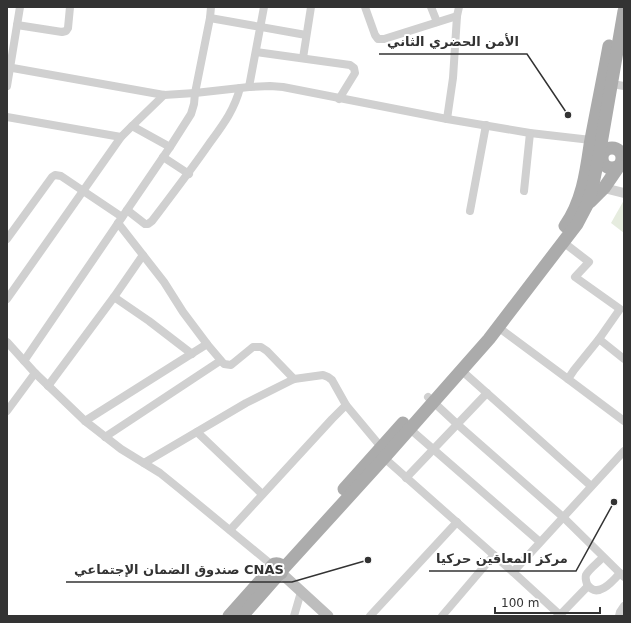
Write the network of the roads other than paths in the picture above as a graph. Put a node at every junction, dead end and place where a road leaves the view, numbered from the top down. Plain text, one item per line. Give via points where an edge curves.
1 (20, 7) edge
2 (70, 7) edge
3 (211, 7) edge
4 (264, 7) edge
5 (311, 7) edge
6 (365, 7) edge
7 (431, 7) edge
8 (459, 7) edge
9 (617, 7) edge
10 (624, 11) edge
11 (457, 16) junction
12 (210, 18) junction
13 (437, 22) junction
14 (17, 25) junction
15 (623, 25) edge
16 (260, 27) junction
17 (306, 35) junction
18 (256, 52) junction
19 (302, 58) junction
20 (8, 67) edge
21 (618, 85) edge
22 (7, 86) edge
23 (240, 88) junction
24 (249, 88) junction
25 (195, 93) junction
26 (164, 95) junction
27 (339, 98) junction
28 (7, 117) edge
29 (447, 119) junction
30 (486, 125) junction
31 (132, 126) junction
32 (530, 133) junction
33 (121, 136) junction
34 (170, 147) junction
35 (607, 152) edge
36 (163, 157) junction
37 (189, 174) junction
38 (604, 188) junction
39 (83, 190) junction
40 (524, 191) dead end
41 (624, 193) edge
42 (587, 205) junction
43 (470, 211) dead end
44 (122, 217) junction
45 (7, 239) edge
46 (563, 242) junction
47 (143, 255) junction
48 (114, 297) junction
49 (7, 299) edge
50 (498, 327) junction
51 (598, 339) junction
52 (7, 342) edge
53 (207, 344) junction
54 (192, 354) junction
55 (624, 359) edge
56 (24, 361) junction
57 (220, 361) junction
58 (462, 370) junction
59 (34, 373) junction
60 (294, 379) junction
61 (568, 380) junction
62 (48, 386) junction
63 (487, 393) junction
64 (431, 399) junction
65 (346, 405) junction
66 (7, 411) edge
67 (85, 421) junction
68 (624, 421) edge
69 (457, 424) junction
70 (410, 429) junction
71 (198, 432) junction
72 (106, 437) junction
73 (433, 449) junction
74 (624, 451) edge
75 (380, 452) junction
76 (144, 464) junction
77 (406, 478) junction
78 (591, 486) junction
79 (262, 494) junction
80 (563, 517) junction
81 (457, 522) junction
82 (230, 530) junction
83 (540, 542) junction
84 (494, 555) junction
85 (603, 557) junction
86 (277, 569) junction
87 (513, 572) junction
88 (622, 575) edge
89 (588, 586) junction
90 (301, 592) junction
91 (624, 606) edge
92 (558, 615) edge
93 (229, 616) edge
94 (242, 616) edge
95 (294, 616) edge
96 (328, 616) edge
97 (370, 616) edge
98 (442, 616) edge
99 (619, 616) edge

1 - 14 street
2 - 14 street via 66,31
3 - 12 street
4 - 16 street
5 - 17 street
6 - 13 street via 378,39
7 - 13 street
8 - 11 street
9 - 35 main road
10 - 15 main road
11 - 13 street
11 - 29 street via 453,78
12 - 16 street
12 - 25 street
14 - 20 street
15 - 21 main road
16 - 17 street
16 - 18 street
17 - 19 street
18 - 19 street
18 - 24 street
19 - 27 street via 350,65 354,68 355,73
20 - 22 street
20 - 26 street
21 - 35 main road
23 - 24 street
23 - 25 street
23 - 37 street via 233,109
24 - 27 street via 283,87
25 - 26 street
25 - 34 street via 191,114
26 - 31 street
27 - 29 street
28 - 33 street
29 - 30 street
30 - 32 street
30 - 43 street
31 - 33 street
31 - 34 street
32 - 35 street
32 - 40 street
33 - 39 street
34 - 36 street
35 - 38 main road
35 - 42 main road
35 - 64 main road via 588,164 579,200 567,224 492,324
36 - 37 street
36 - 44 street
37 - 44 street via 148,224
38 - 41 street
38 - 42 main road
39 - 44 street
39 - 45 street via 61,176 52,177
39 - 49 street
42 - 46 main road
44 - 47 street
44 - 56 street
46 - 50 main road
46 - 51 street via 589,262 575,277 620,309
47 - 48 street
47 - 53 street
48 - 54 street
48 - 62 street
50 - 58 main road
50 - 61 street
51 - 55 street
51 - 61 street
52 - 56 street
53 - 54 street
53 - 57 street
54 - 67 street
56 - 59 street
57 - 60 street via 231,365 253,347 261,346
57 - 72 street
58 - 63 street
58 - 64 main road
59 - 62 street
59 - 66 street
60 - 65 street via 323,375 328,377
60 - 71 street via 246,403
61 - 68 street
62 - 67 street
63 - 69 street
63 - 78 street
64 - 69 street
64 - 70 main road
64 - 75 main road
65 - 75 street
65 - 79 street
67 - 72 street
69 - 73 street
69 - 80 street
70 - 73 street
70 - 75 main road
71 - 76 street
71 - 79 street
72 - 76 street
73 - 77 street
73 - 83 street
74 - 78 street
75 - 77 street
75 - 86 main road
76 - 82 street via 160,473
77 - 81 street
78 - 80 street
79 - 82 street
80 - 83 street
80 - 85 street
81 - 84 street
81 - 97 street
82 - 86 street
83 - 87 street
84 - 87 street
84 - 98 street
85 - 88 street
85 - 89 street via 586,574
86 - 90 main road
86 - 93 main road
86 - 94 main road
87 - 92 street
88 - 89 street via 604,589 595,590
89 - 92 street
90 - 95 street
90 - 96 main road
91 - 99 street

